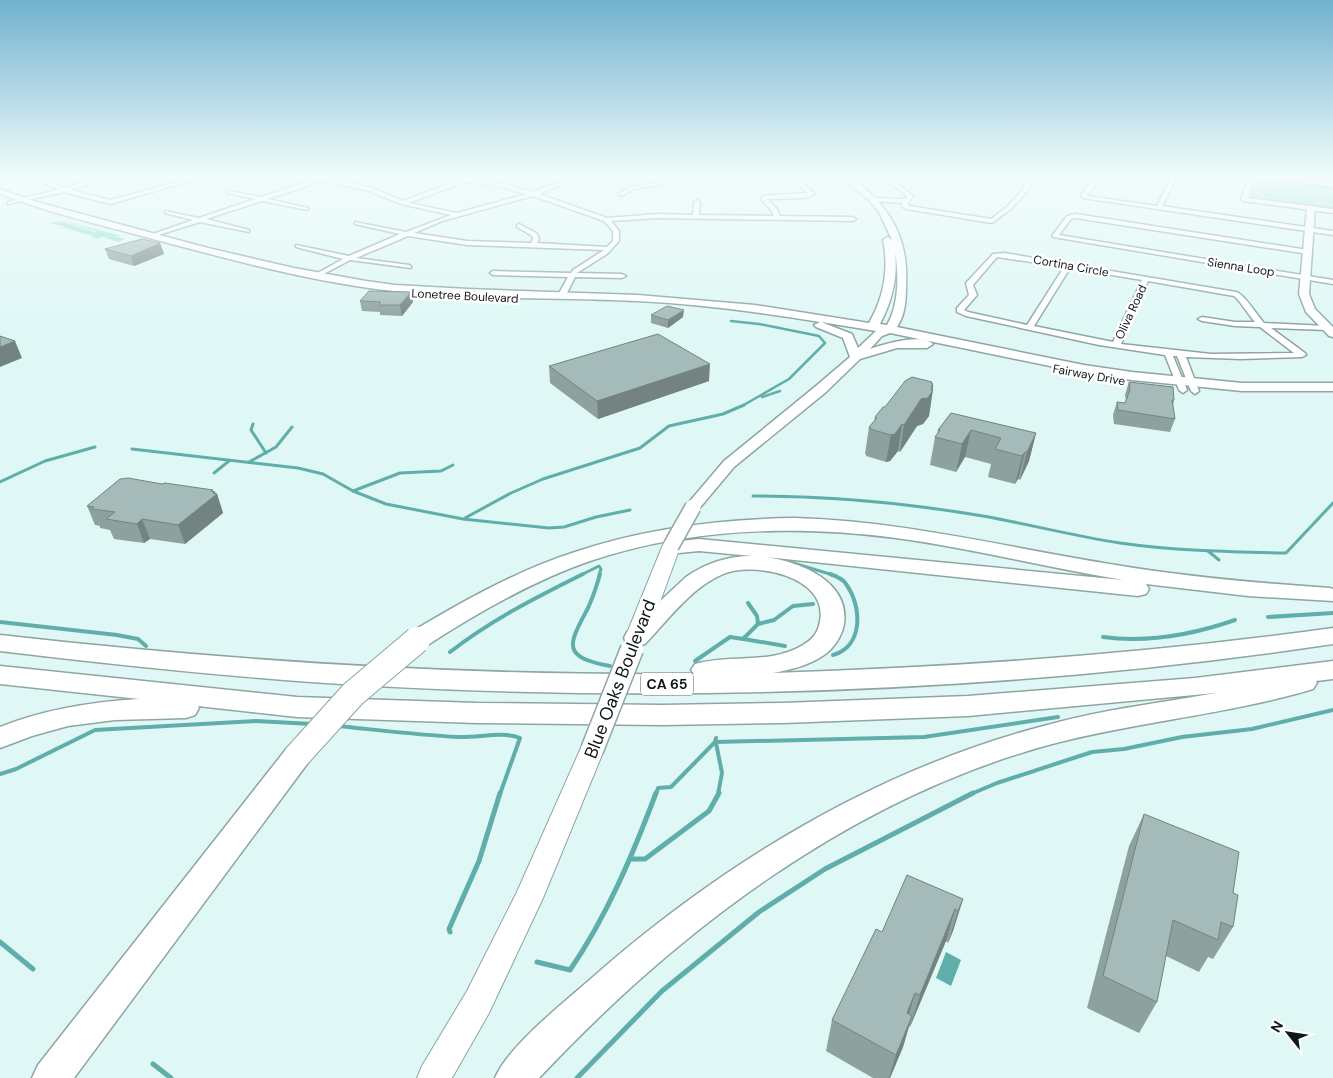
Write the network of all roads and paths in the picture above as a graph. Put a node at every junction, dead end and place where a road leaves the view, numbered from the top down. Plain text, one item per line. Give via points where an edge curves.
1 (92, 226) edge
2 (118, 226) edge
3 (180, 226) edge
4 (227, 226) edge
5 (372, 226) edge
6 (427, 226) edge
7 (519, 226) dead end
8 (612, 226) edge
9 (882, 226) edge
10 (892, 226) edge
11 (1064, 226) edge
12 (1140, 226) edge
13 (1291, 226) edge
14 (1309, 229) junction
15 (247, 231) dead end
16 (1333, 232) edge
17 (407, 234) junction
18 (153, 235) junction
19 (142, 239) junction
20 (298, 246) dead end
21 (533, 246) junction
22 (609, 250) junction
23 (1308, 252) junction
24 (350, 258) junction
25 (1068, 266) junction
26 (409, 267) dead end
27 (493, 273) dead end
28 (572, 275) junction
29 (622, 276) dead end
30 (311, 278) junction
31 (1305, 278) junction
32 (1146, 279) junction
33 (1333, 282) edge
34 (562, 298) junction
35 (1202, 318) dead end
36 (812, 323) junction
37 (1262, 325) junction
38 (1030, 326) junction
39 (890, 329) junction
40 (875, 330) junction
41 (1331, 331) edge
42 (931, 344) junction
43 (1116, 345) junction
44 (1168, 353) junction
45 (1180, 354) junction
46 (856, 357) junction
47 (1188, 387) junction
48 (1333, 387) edge
49 (1333, 395) edge
50 (671, 547) junction
51 (757, 563) junction
52 (1331, 595) edge
53 (1333, 636) edge
54 (634, 643) junction
55 (0, 644) edge
56 (1333, 670) edge
57 (1333, 674) edge
58 (0, 675) edge
59 (490, 681) junction
60 (297, 706) junction
61 (0, 738) edge
62 (592, 750) joint
63 (51, 1078) edge
64 (434, 1078) edge
65 (514, 1078) edge

1 - 19 main road, Lonetree Boulevard
2 - 18 main road, Lonetree Boulevard
3 - 18 street
4 - 15 street
5 - 17 street
6 - 17 street
7 - 21 street via 534,234
8 - 22 street via 618,234
9 - 40 main road, Blue Oaks Boulevard via 892,260 889,285
10 - 39 main road via 902,253 903,269 900,307
11 - 31 street, Sienna Loop via 1055,236
12 - 23 street, Sienna Loop
13 - 14 street
14 - 16 street
14 - 23 main road
17 - 21 street via 467,243
17 - 24 street
18 - 19 main road
18 - 30 main road, Lonetree Boulevard
19 - 30 main road, Lonetree Boulevard
20 - 24 street
21 - 22 street
22 - 28 street
23 - 31 main road
24 - 26 street
24 - 30 street
25 - 32 street, Cortina Circle
25 - 38 street
25 - 38 street, Cortina Circle via 996,255 969,285 973,295 960,310 966,314
27 - 28 street
28 - 29 street
28 - 34 street
30 - 34 main road, Lonetree Boulevard via 417,294
31 - 33 street
31 - 41 main road via 1306,304
32 - 37 street, Cortina Circle via 1240,296
32 - 43 street, Oliva Road
34 - 36 main road, Lonetree Boulevard via 697,308
34 - 40 main road, Lonetree Boulevard via 645,298 748,307
35 - 37 street
36 - 40 main road, Lonetree Boulevard
36 - 46 main road via 847,335
37 - 41 street
37 - 45 street, Cortina Circle via 1302,355
38 - 43 street, Cortina Circle
39 - 40 main road, Blue Oaks Boulevard
39 - 47 main road, Fairway Drive
40 - 42 main road, Fairway Drive
40 - 46 main road, Blue Oaks Boulevard
42 - 46 main road via 896,344
42 - 47 main road, Fairway Drive via 1086,376
43 - 44 street, Cortina Circle
44 - 45 street, Cortina Circle
44 - 47 street
45 - 47 street
46 - 50 main road, Blue Oaks Boulevard, bridge via 713,481 693,507
47 - 48 main road, Fairway Drive
47 - 49 main road, Fairway Drive via 1267,395
50 - 51 highway via 696,555
50 - 52 highway via 699,545 791,552 1273,600
50 - 54 main road, Blue Oaks Boulevard
51 - 54 highway via 713,569 697,578
51 - 59 highway via 790,570 823,588 832,602 835,617 829,634 818,647 801,657 772,664
52 - 63 highway, bridge via 1166,580 892,532 822,525 757,526 651,540 582,557 475,605 417,640 354,691 297,756
53 - 59 highway, CA 65 via 1178,656 890,678 662,684
54 - 62 main road, Blue Oaks Boulevard, bridge
55 - 59 highway, CA 65 via 233,668
56 - 60 highway, CA 65 via 1081,698 783,713 560,714
57 - 65 highway via 1274,692 1052,734 978,756 854,810 714,898 626,969
58 - 60 highway, CA 65
60 - 61 highway via 99,711 39,723
62 - 64 main road, Blue Oaks Boulevard via 529,898 478,1002

